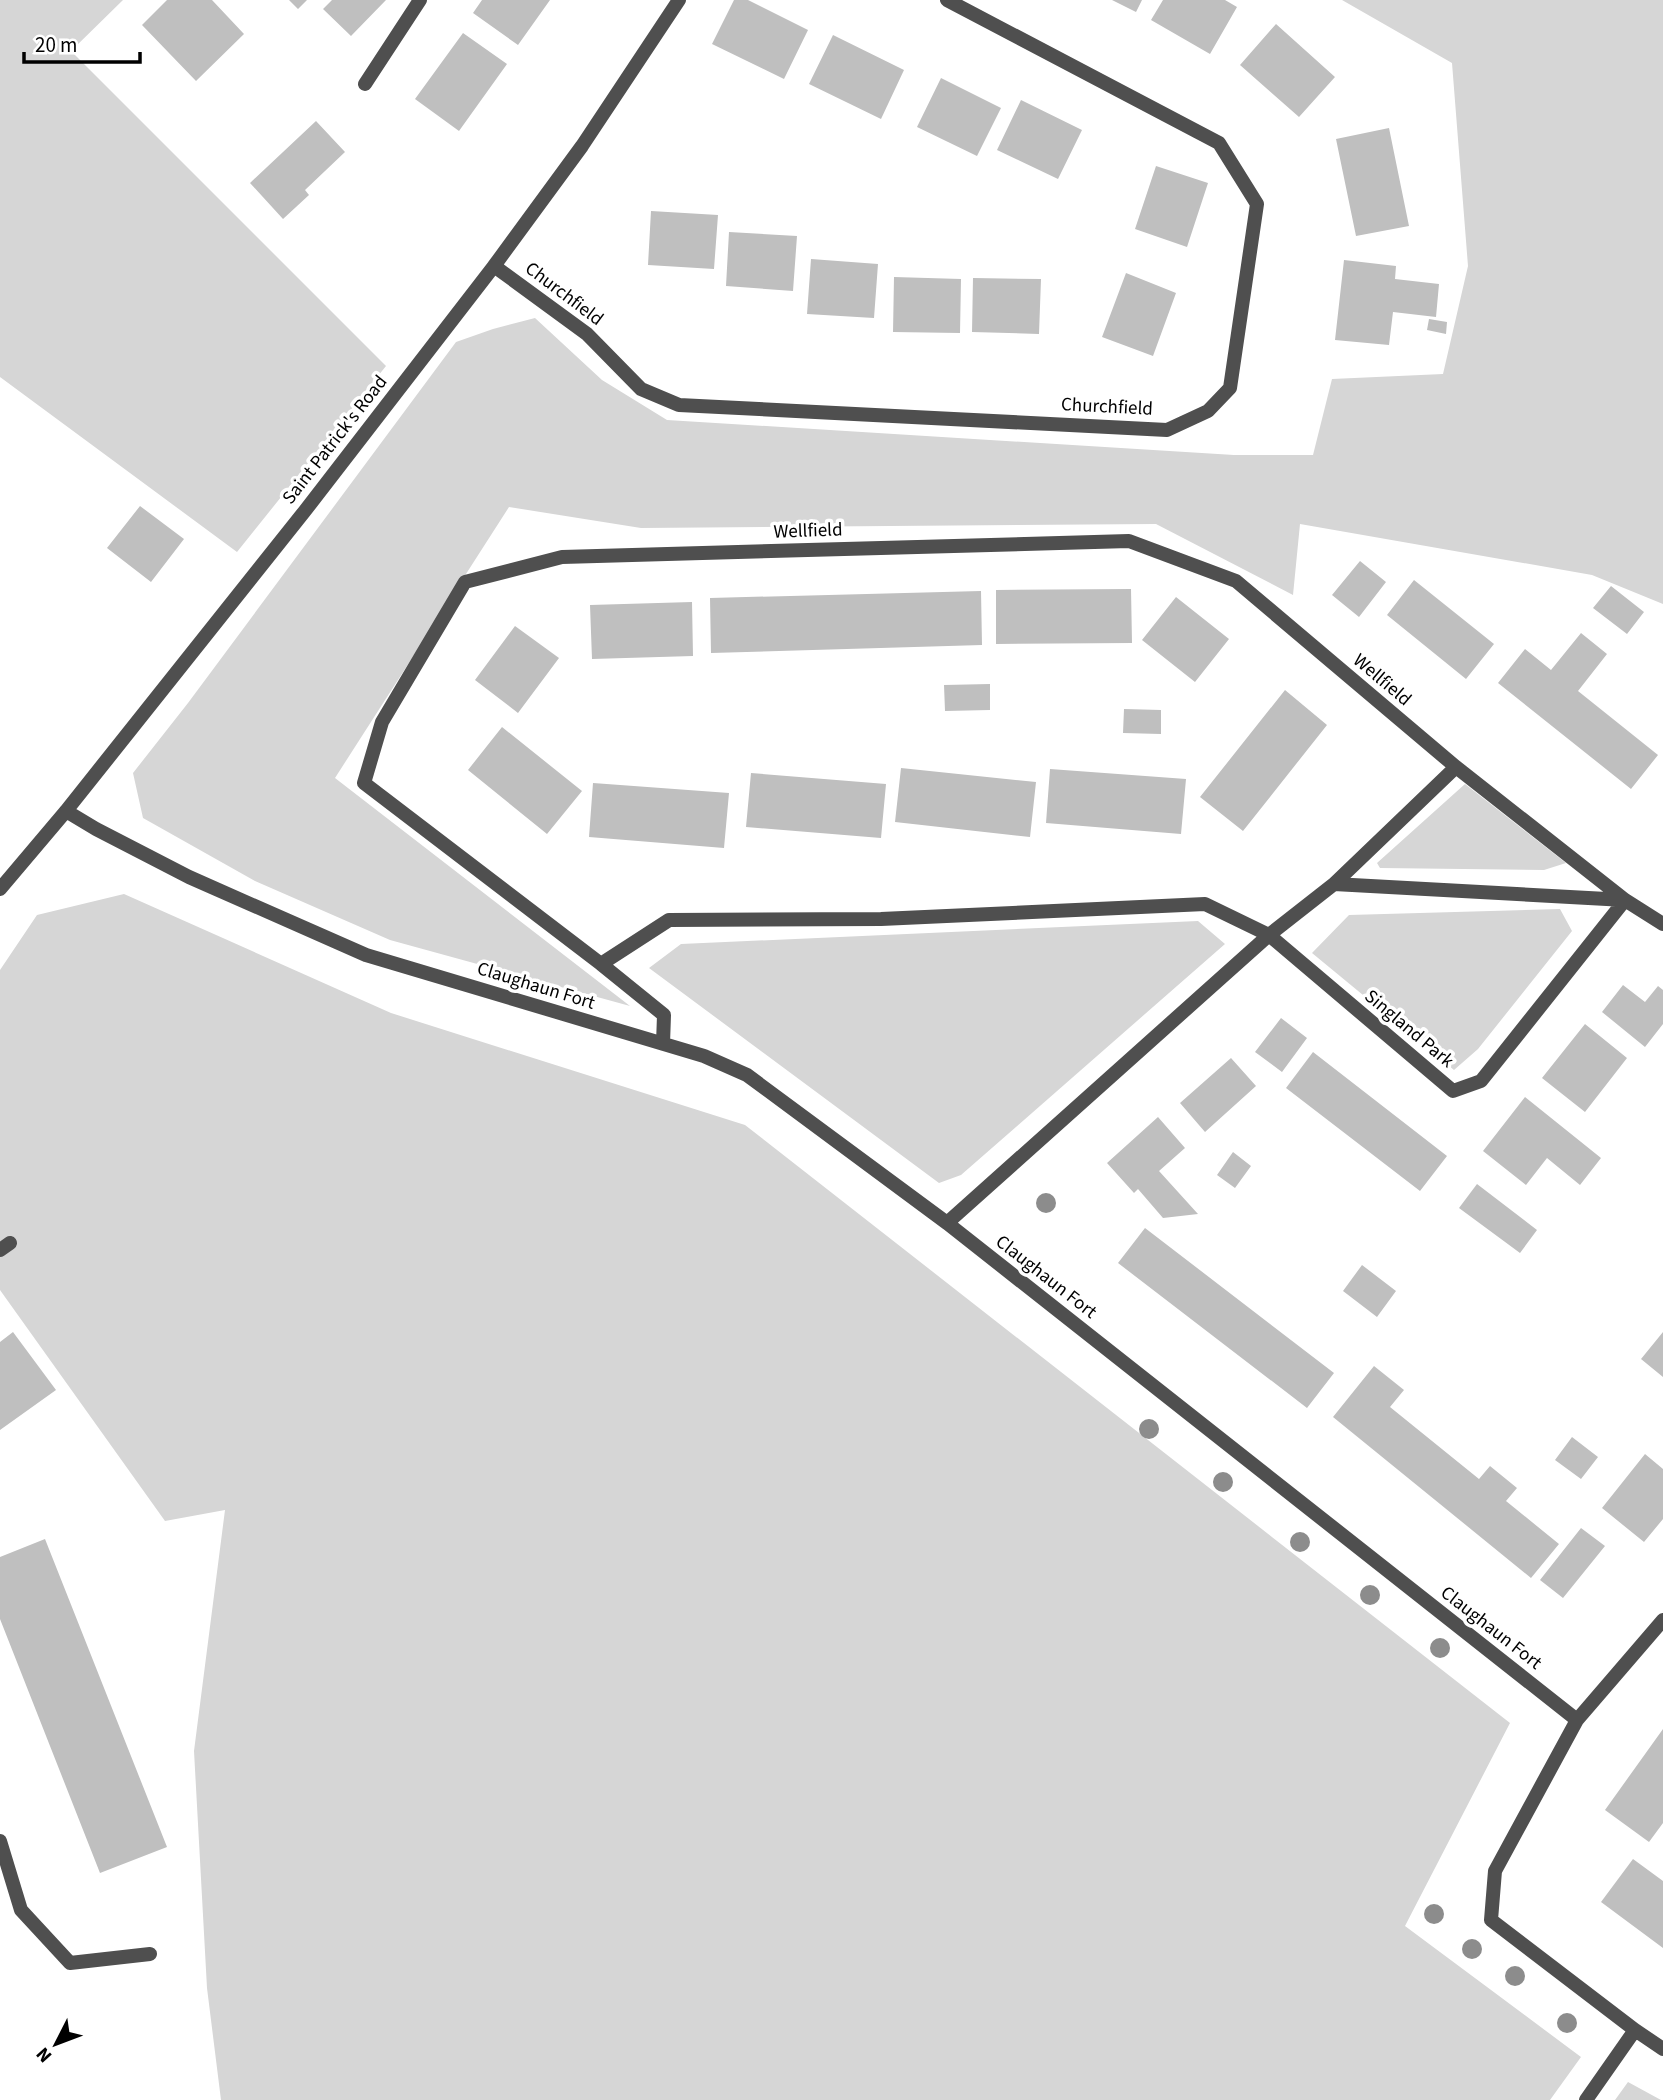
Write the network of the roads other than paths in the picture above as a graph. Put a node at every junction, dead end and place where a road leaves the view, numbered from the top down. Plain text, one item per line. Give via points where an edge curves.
1 (420, 0) edge
2 (679, 0) edge
3 (947, 0) edge
4 (365, 84) dead end
5 (494, 265) junction
6 (1456, 767) junction
7 (66, 811) junction
8 (1334, 884) junction
9 (0, 889) edge
10 (1625, 900) junction
11 (1663, 924) edge
12 (1269, 935) junction
13 (601, 964) junction
14 (663, 1044) junction
15 (947, 1223) junction
16 (1663, 1620) edge
17 (1577, 1720) junction
18 (0, 1840) edge
19 (149, 1954) dead end
20 (1635, 2030) junction
21 (1663, 2049) edge
22 (1586, 2100) edge

1 - 4 street
2 - 5 street, Saint Patrick's Road via 582,146
3 - 5 street, Churchfield via 1219,144 1256,204 1230,388 1208,411 1167,430 679,405 641,389 587,334
5 - 7 street, Saint Patrick's Road
6 - 8 street
6 - 10 street, Wellfield
6 - 13 street, Wellfield via 1236,582 1129,541 562,557 465,582 382,722 364,783
7 - 9 street, Saint Patrick's Road
7 - 14 street, Claughaun Fort via 189,877 366,955
8 - 10 street
8 - 12 street
10 - 11 street, Wellfield
10 - 12 street, Singland Park via 1481,1081 1453,1091
12 - 13 street via 1205,904 881,919 669,920
12 - 15 street
13 - 14 street, Wellfield via 664,1015
14 - 15 street, Claughaun Fort via 747,1075
15 - 17 street, Claughaun Fort
16 - 17 street
17 - 20 street via 1495,1871 1492,1920
18 - 19 street via 21,1910 70,1963
20 - 21 street
20 - 22 street

